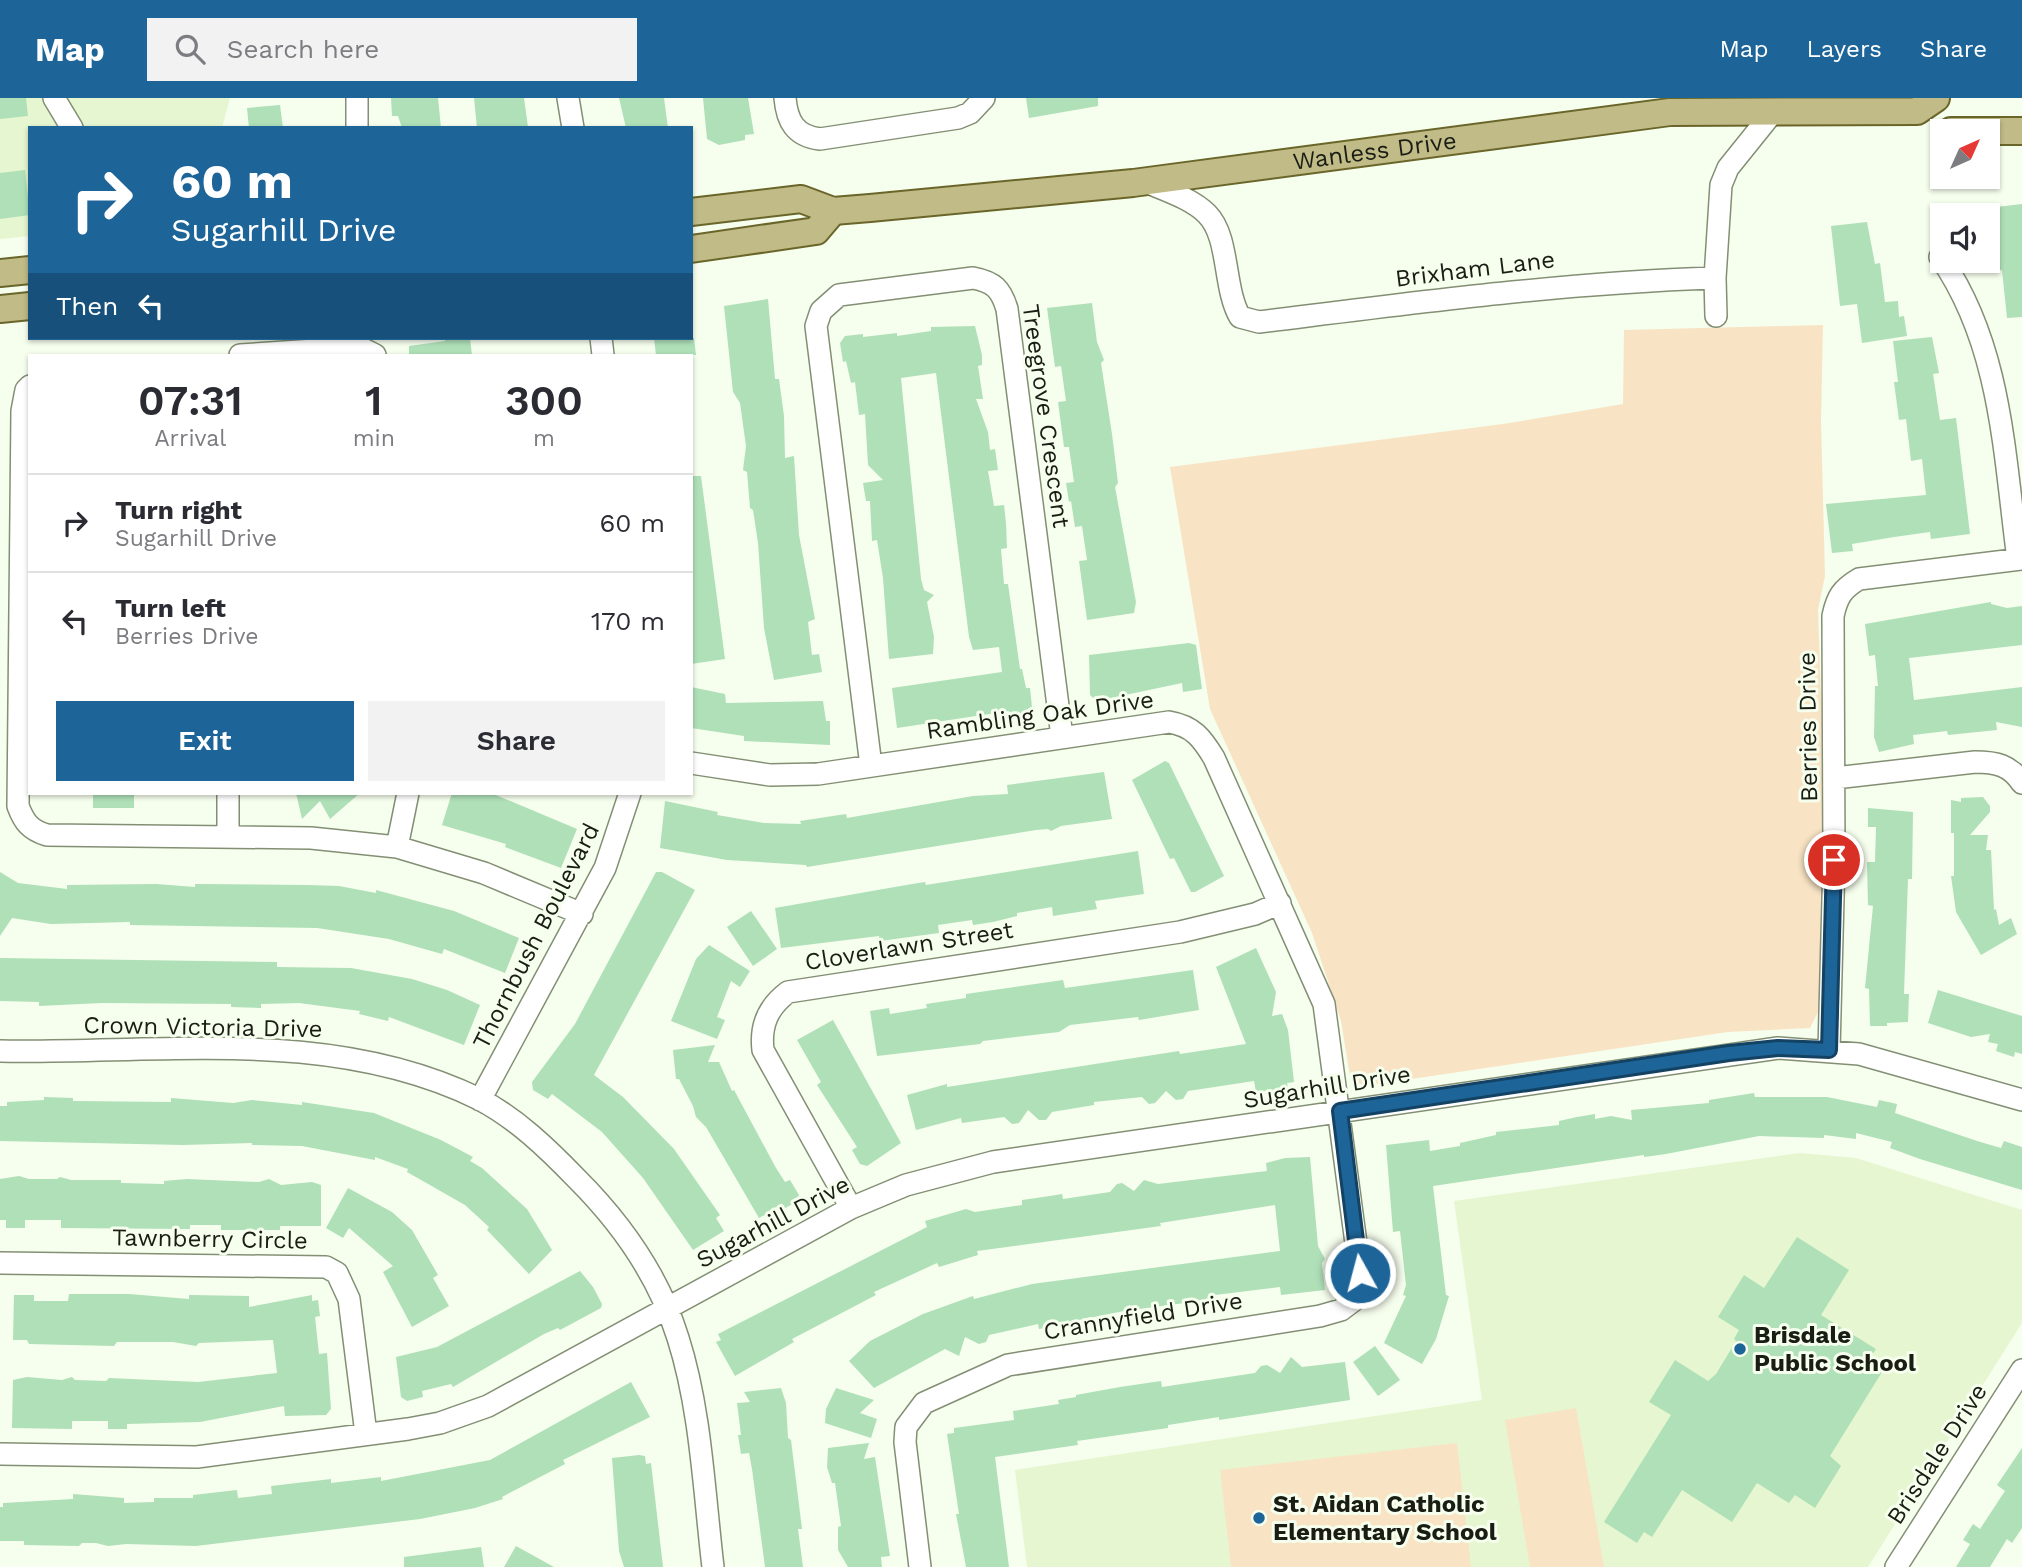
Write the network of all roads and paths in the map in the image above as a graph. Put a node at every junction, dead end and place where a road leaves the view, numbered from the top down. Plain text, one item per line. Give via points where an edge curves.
1 (54, 98) edge
2 (357, 98) edge
3 (568, 98) edge
4 (785, 98) edge
5 (984, 98) edge
6 (1927, 105) edge
7 (1773, 112) junction
8 (71, 126) edge
9 (357, 126) edge
10 (573, 126) edge
11 (2000, 131) edge
12 (2022, 131) edge
13 (1144, 181) junction
14 (834, 211) junction
15 (693, 212) edge
16 (693, 249) edge
17 (28, 270) edge
18 (0, 273) edge
19 (1951, 273) edge
20 (1715, 278) junction
21 (28, 306) edge
22 (0, 309) edge
23 (1716, 316) dead end
24 (255, 354) edge
25 (373, 354) edge
26 (28, 388) edge
27 (2020, 559) edge
28 (1062, 737) junction
29 (693, 763) edge
30 (872, 766) junction
31 (1835, 778) junction
32 (2022, 783) edge
33 (228, 795) edge
34 (408, 795) edge
35 (629, 795) edge
36 (228, 836) junction
37 (397, 847) junction
38 (1280, 903) junction
39 (582, 914) junction
40 (1829, 1050) junction
41 (0, 1051) edge
42 (480, 1100) junction
43 (2022, 1100) edge
44 (1340, 1111) junction
45 (851, 1208) junction
46 (0, 1263) edge
47 (666, 1309) junction
48 (2022, 1370) edge
49 (366, 1434) junction
50 (0, 1454) edge
51 (713, 1567) edge
52 (920, 1567) edge
53 (1896, 1567) edge

1 - 8 street
2 - 9 street
3 - 10 street
4 - 5 street via 794,128 820,139 958,118
6 - 7 main road, Wanless Drive
7 - 13 main road, Wanless Drive via 1670,112
7 - 20 street via 1728,168 1721,185
11 - 12 main road
13 - 14 main road, Wanless Drive
13 - 20 street, Brixham Lane via 1207,214 1217,229 1231,301 1240,317 1259,322 1529,288
14 - 15 main road, Wanless Drive via 801,199
14 - 16 main road via 816,231
17 - 18 main road
19 - 27 street via 1961,288 1994,376
20 - 23 street
21 - 22 main road
24 - 25 street via 359,347
26 - 36 street via 22,411 18,806 23,820 33,831 47,835
27 - 31 street, Berries Drive via 1859,579 1846,587 1833,616
28 - 30 street, Rambling Oak Drive
28 - 30 street, Treegrove Crescent via 1002,292 990,281 973,278 850,292 830,301 816,326
28 - 38 street, Rambling Oak Drive via 1169,722 1184,724 1199,734
29 - 30 street, Rambling Oak Drive via 770,775
31 - 32 street via 1996,762 2015,772
31 - 40 street, Berries Drive
33 - 36 street
34 - 37 street
35 - 39 street, Thornbush Boulevard via 618,838
36 - 37 street
37 - 39 street via 525,888
38 - 44 street, Rambling Oak Drive via 1324,1004
38 - 45 street, Cloverlawn Street via 1255,914 1180,932 788,992 768,1013 761,1036 763,1050
39 - 42 street, Thornbush Boulevard
40 - 43 street, Sugarhill Drive via 1889,1060
40 - 44 street, Sugarhill Drive via 1778,1048 1729,1053
41 - 42 street, Crown Victoria Drive via 300,1051 411,1073
42 - 47 street, Crown Victoria Drive via 542,1145 597,1198 638,1252
44 - 45 street, Sugarhill Drive via 993,1162 906,1185
44 - 52 street, Crannyfield Drive via 1360,1273 1353,1301 1320,1316 1008,1365 924,1403 906,1427 905,1442
45 - 47 street, Sugarhill Drive
46 - 49 street, Tawnberry Circle via 326,1267 337,1273 349,1298
47 - 49 street via 488,1406 440,1423
47 - 51 street, Crown Victoria Drive via 691,1390
48 - 53 street, Brisdale Drive
49 - 50 street via 197,1457

